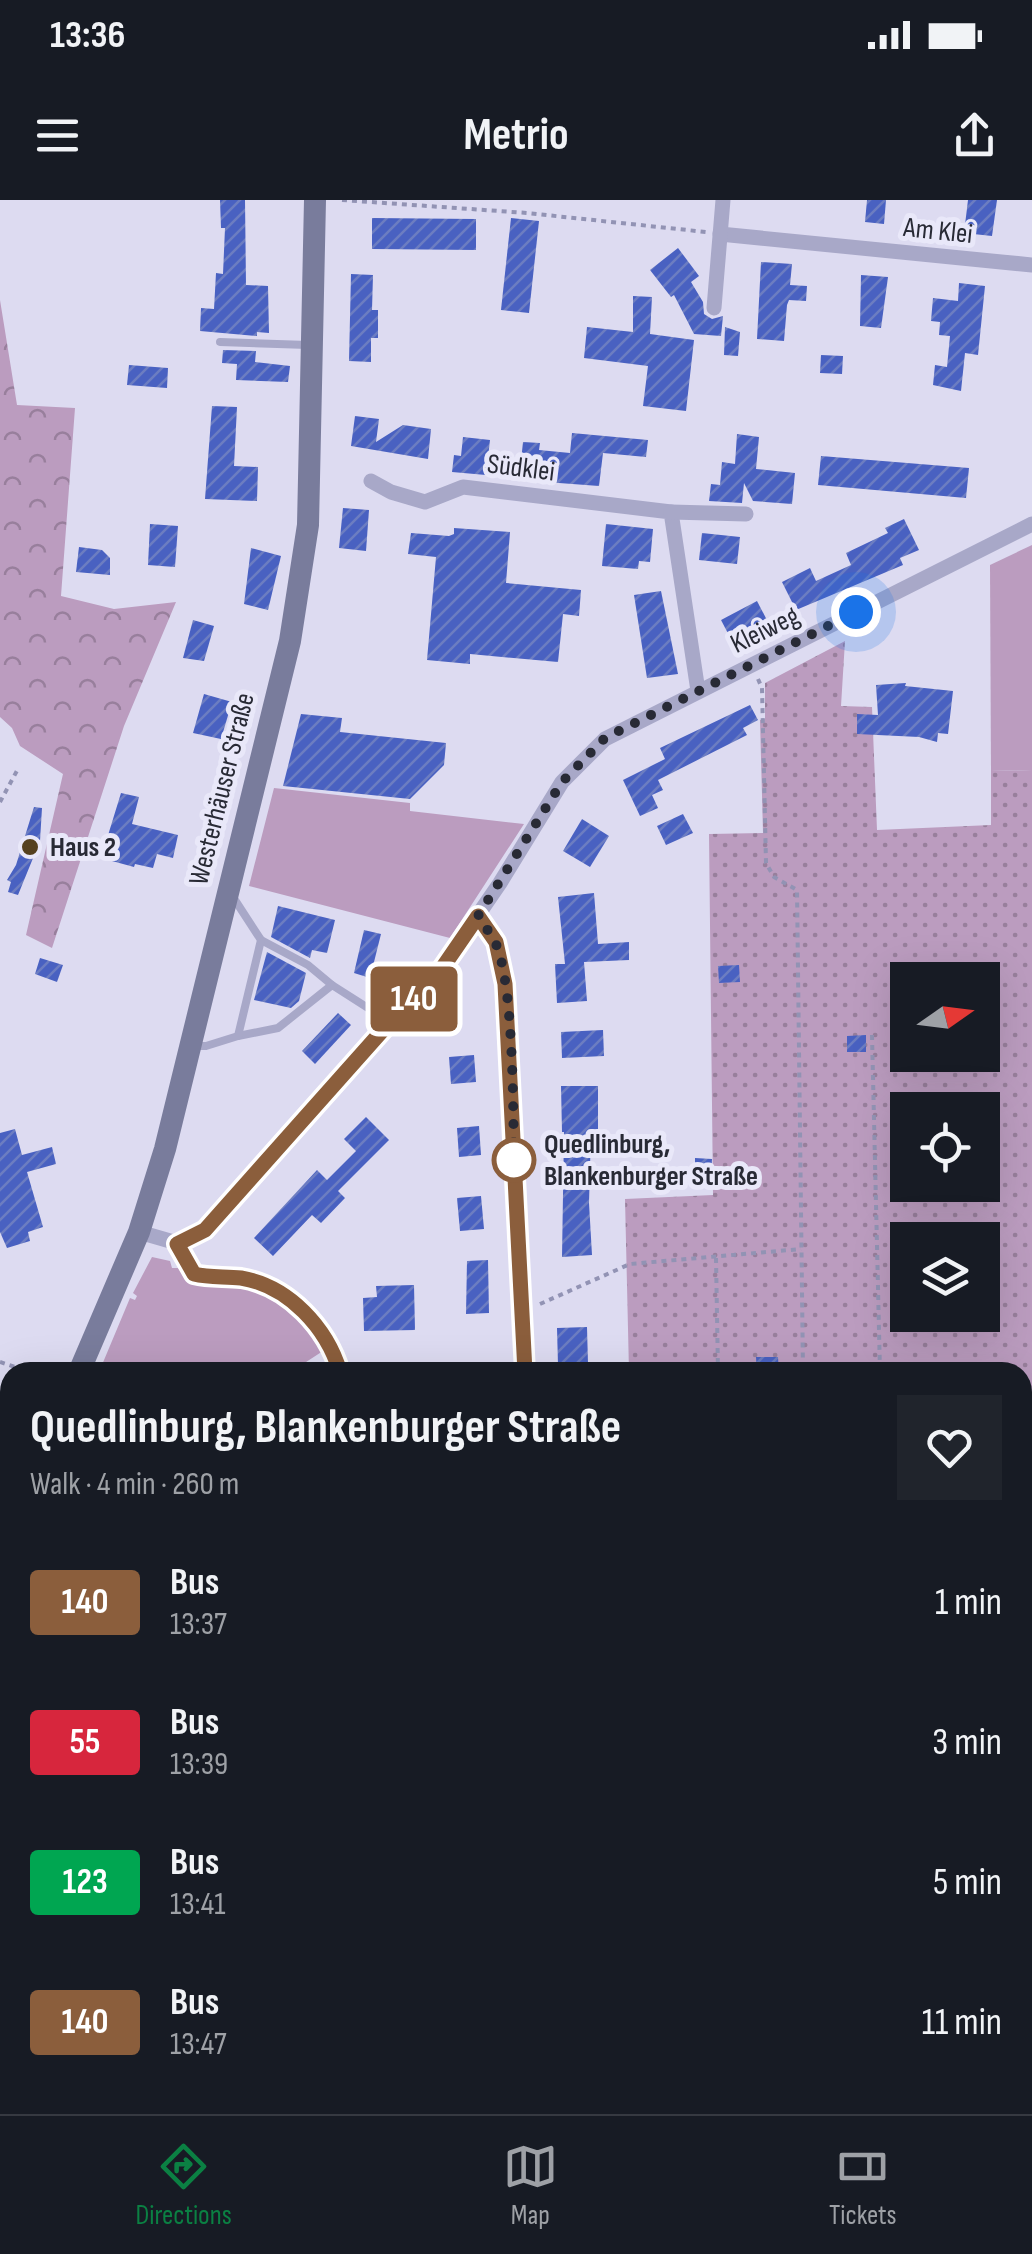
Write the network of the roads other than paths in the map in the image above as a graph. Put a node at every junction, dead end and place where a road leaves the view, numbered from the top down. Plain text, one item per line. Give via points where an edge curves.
1 (315, 200) edge
2 (724, 200) edge
3 (720, 234) junction
4 (1032, 266) edge
5 (714, 308) dead end
6 (220, 342) dead end
7 (312, 346) junction
8 (371, 481) dead end
9 (671, 512) junction
10 (746, 514) dead end
11 (1032, 524) edge
12 (698, 691) junction
13 (228, 889) junction
14 (478, 916) junction
15 (261, 940) junction
16 (332, 985) junction
17 (390, 1022) junction
18 (238, 1036) junction
19 (190, 1046) junction
20 (139, 1232) junction
21 (177, 1244) junction
22 (82, 1362) edge
23 (336, 1362) edge
24 (524, 1362) edge

1 - 7 main road, Westerhäuser Straße
2 - 3 street
3 - 4 street, Am Klei
3 - 5 street
6 - 7 lane
7 - 13 main road, Westerhäuser Straße via 308,525 298,598
8 - 9 street, Südklei via 425,502 463,486
9 - 10 street, Südklei
9 - 12 street
11 - 12 street, Kleiweg
12 - 14 street, Kleiweg via 605,738 583,758
13 - 15 lane
13 - 19 main road, Westerhäuser Straße
14 - 17 street, Kleiweg via 434,980
14 - 24 street via 496,942 505,984
15 - 16 lane
15 - 18 lane
16 - 17 lane
16 - 18 lane via 278,1028
17 - 21 street, Kleiweg via 205,1230
18 - 19 lane
19 - 20 main road, Westerhäuser Straße
20 - 21 street
20 - 22 main road, Westerhäuser Straße
21 - 23 street via 194,1274 242,1278 305,1312

